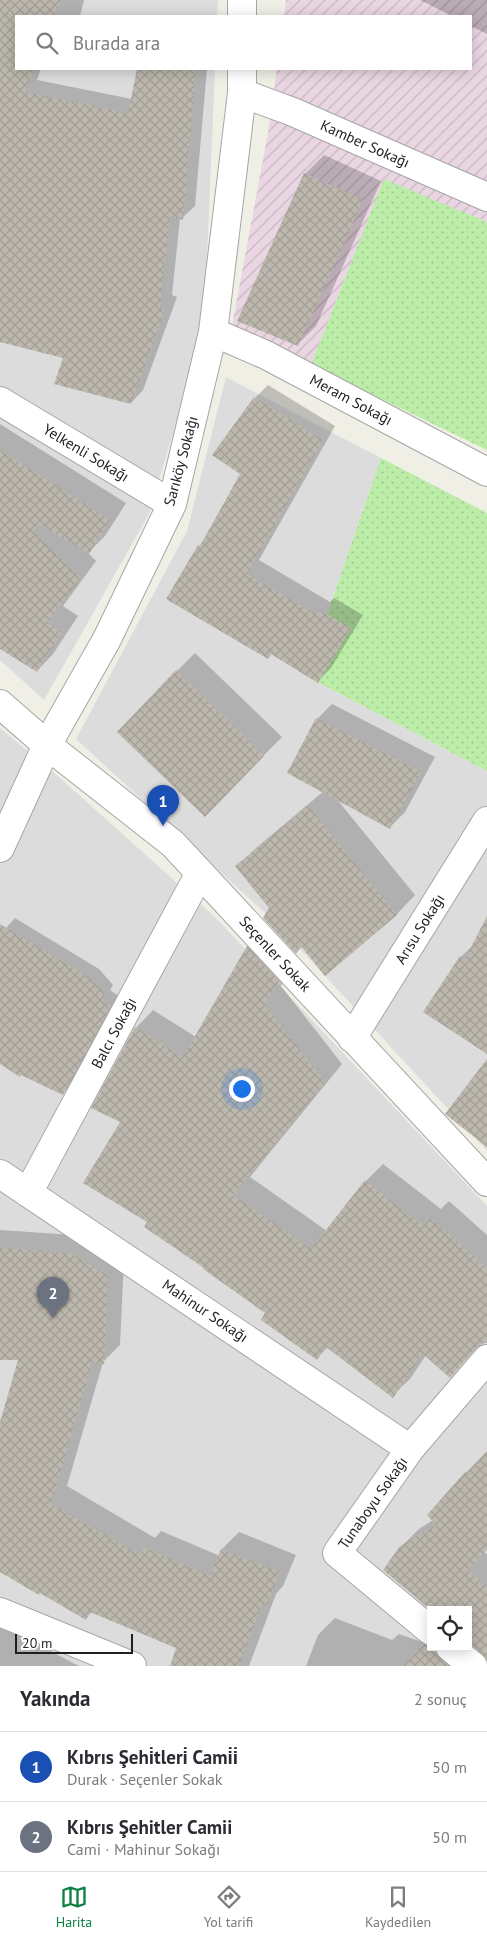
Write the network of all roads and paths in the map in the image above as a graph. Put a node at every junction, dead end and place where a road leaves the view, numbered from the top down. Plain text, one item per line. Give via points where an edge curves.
1 (242, 0) edge
2 (242, 15) edge
3 (242, 81) edge
4 (487, 197) edge
5 (213, 332) junction
6 (0, 401) edge
7 (487, 472) edge
8 (172, 504) junction
9 (0, 704) edge
10 (47, 745) junction
11 (487, 821) edge
12 (0, 848) edge
13 (200, 873) junction
14 (352, 1038) junction
15 (0, 1174) edge
16 (487, 1182) edge
17 (28, 1193) junction
18 (487, 1359) edge
19 (410, 1449) junction
20 (0, 1612) edge
21 (427, 1628) edge
22 (455, 1651) edge
23 (132, 1666) edge
24 (473, 1666) edge

1 - 2 street
3 - 4 street, Kamber Sokağı via 302,116
3 - 5 street, Sarıköy Sokağı
5 - 7 street, Meram Sokağı via 266,355
5 - 8 street, Sarıköy Sokağı
6 - 8 street, Yelkenli Sokağı
8 - 10 street, Sarıköy Sokağı via 107,639
9 - 10 street, Seçenler Sokak
10 - 12 street, Sarıköy Sokağı
10 - 13 street, Seçenler Sokak via 173,844
11 - 14 street, Arısu Sokağı
13 - 14 street, Seçenler Sokak
13 - 17 street, Balcı Sokağı
14 - 16 street, Seçenler Sokak
15 - 17 street, Mahinur Sokağı
17 - 19 street, Mahinur Sokağı
18 - 19 street, Tunaboyu Sokağı
19 - 21 street, Tunaboyu Sokağı via 337,1553
20 - 23 street
22 - 24 street

